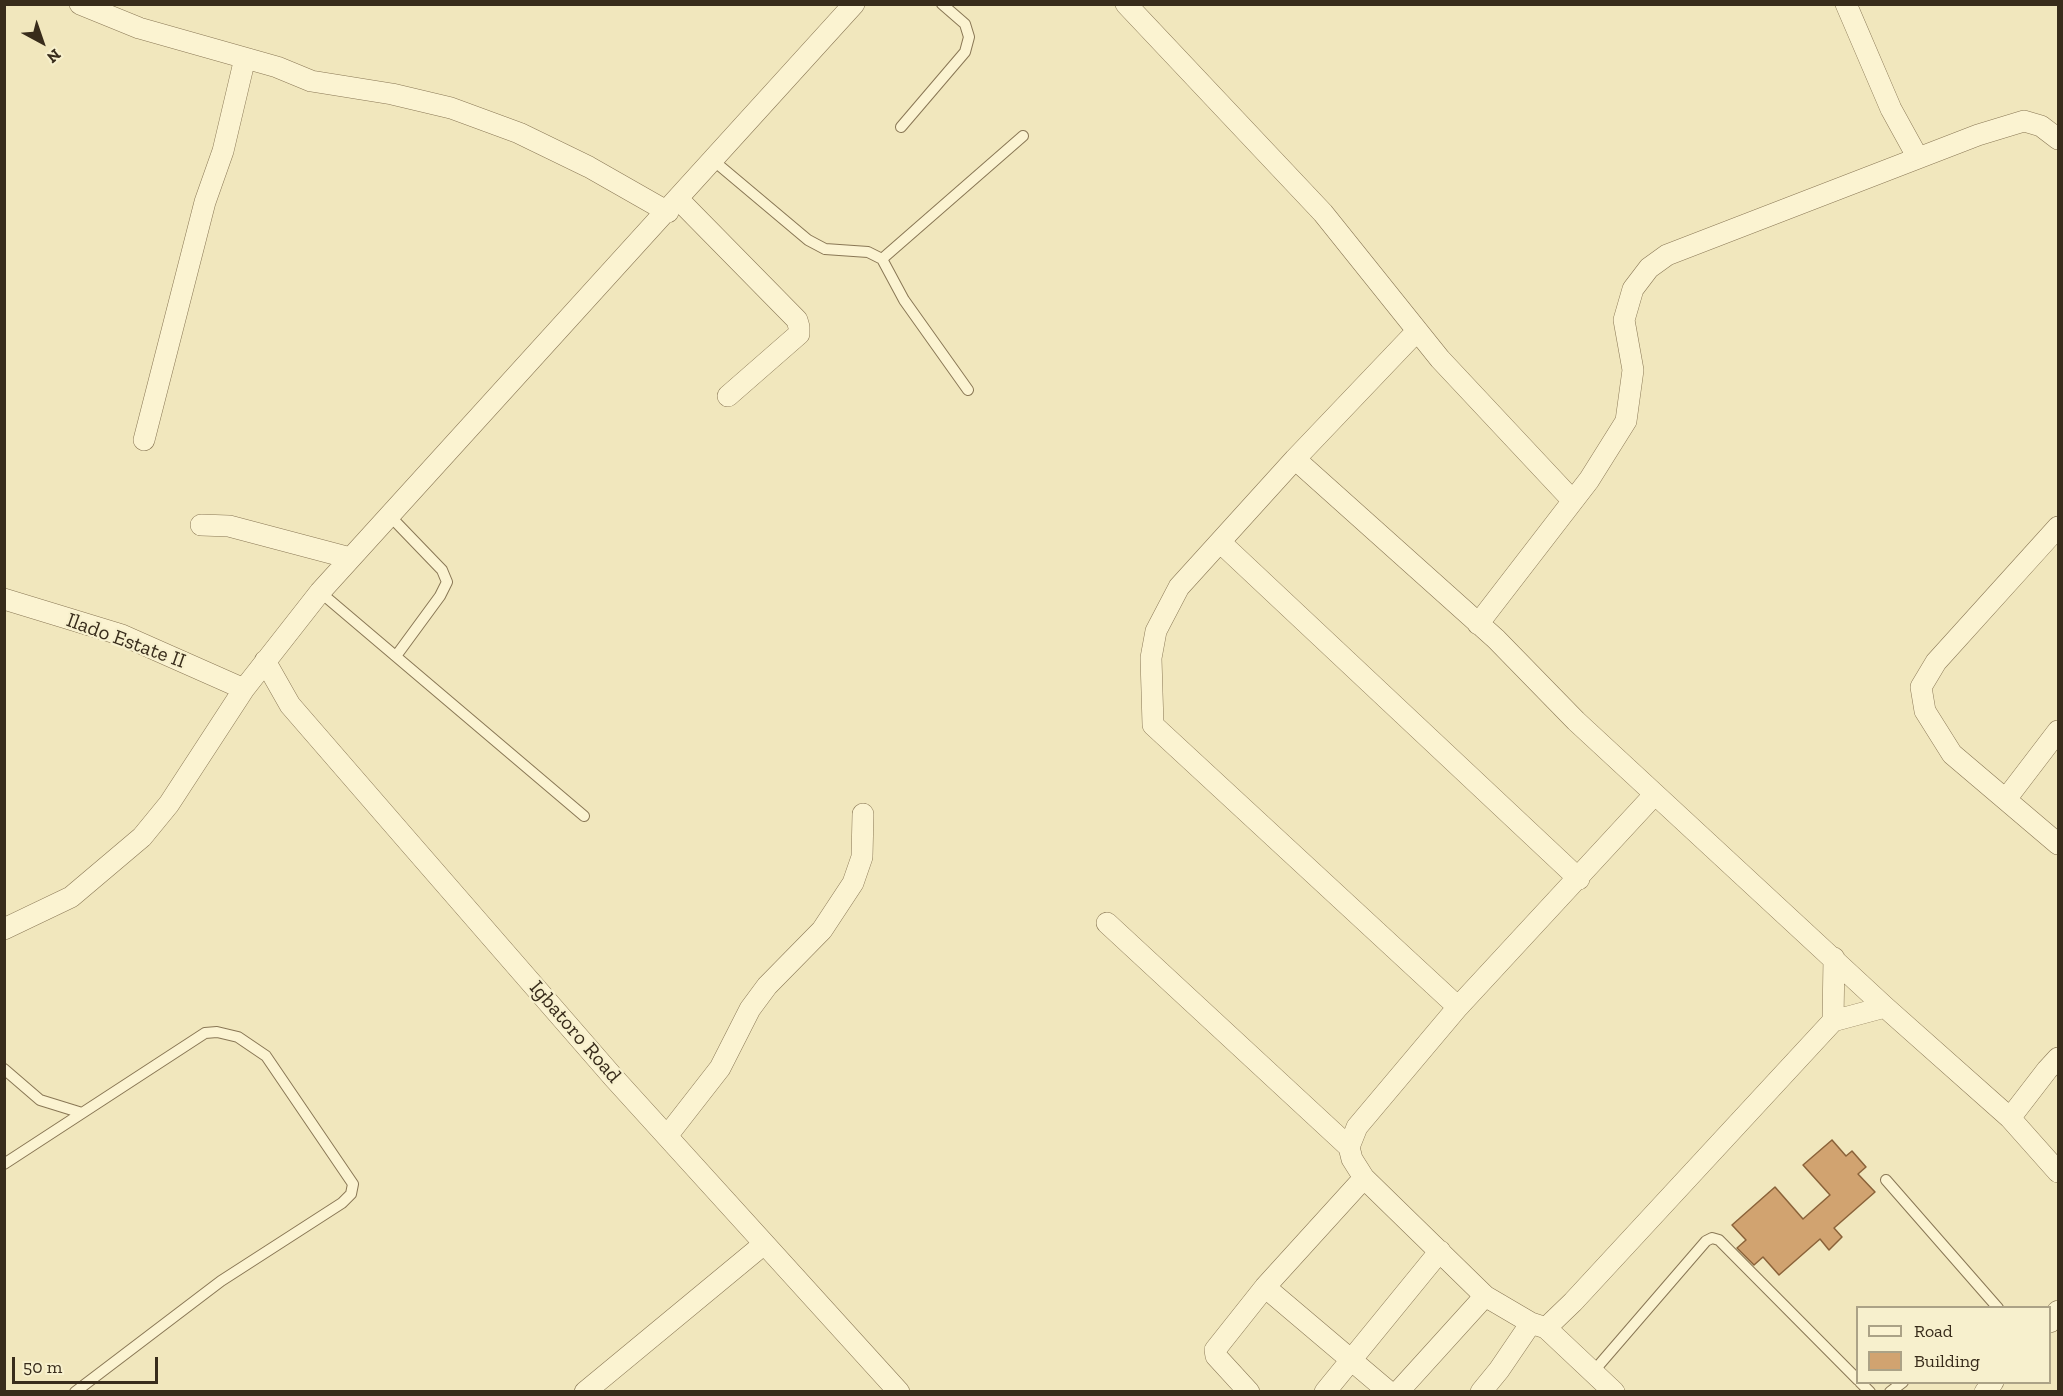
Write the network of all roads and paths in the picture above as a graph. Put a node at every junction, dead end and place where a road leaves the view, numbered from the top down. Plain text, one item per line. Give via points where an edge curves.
1 (80, 4) edge
2 (854, 4) edge
3 (942, 4) edge
4 (1126, 4) edge
5 (1846, 4) edge
6 (245, 58) junction
7 (901, 127) dead end
8 (1023, 136) dead end
9 (2058, 139) edge
10 (1918, 158) junction
11 (714, 161) junction
12 (673, 206) junction
13 (882, 259) junction
14 (1417, 331) junction
15 (968, 390) dead end
16 (728, 396) dead end
17 (144, 440) dead end
18 (1295, 459) junction
19 (1573, 501) junction
20 (389, 515) junction
21 (201, 525) dead end
22 (2058, 527) edge
23 (1220, 542) junction
24 (350, 558) junction
25 (320, 592) junction
26 (4, 599) edge
27 (1478, 624) junction
28 (396, 656) junction
29 (265, 661) junction
30 (244, 688) junction
31 (2058, 731) edge
32 (1655, 794) junction
33 (2006, 800) junction
34 (862, 814) dead end
35 (584, 816) dead end
36 (2058, 844) edge
37 (1579, 879) junction
38 (1107, 923) dead end
39 (4, 929) edge
40 (1834, 958) junction
41 (1458, 1007) junction
42 (1885, 1007) junction
43 (1833, 1021) junction
44 (2058, 1058) edge
45 (4, 1069) edge
46 (82, 1113) junction
47 (2010, 1118) junction
48 (667, 1136) junction
49 (1349, 1147) junction
50 (4, 1164) edge
51 (2058, 1172) edge
52 (1364, 1178) junction
53 (1886, 1180) dead end
54 (764, 1244) junction
55 (1440, 1251) junction
56 (1265, 1287) junction
57 (1485, 1296) junction
58 (1994, 1306) edge
59 (1538, 1326) junction
60 (1353, 1360) junction
61 (1593, 1372) junction
62 (1856, 1380) edge
63 (75, 1392) edge
64 (585, 1392) edge
65 (899, 1392) edge
66 (1249, 1392) edge
67 (1325, 1392) edge
68 (1389, 1392) edge
69 (1398, 1392) edge
70 (1480, 1392) edge
71 (1614, 1392) edge

1 - 6 street via 139,28
2 - 11 street
3 - 7 lane via 965,24 969,37 965,52
4 - 14 street via 1323,213
5 - 10 street via 1891,109
6 - 12 street via 311,81 451,108 529,138
6 - 17 street
8 - 13 lane
9 - 10 street via 2041,126 2024,121
10 - 19 street via 1667,255 1650,268 1633,289 1624,320 1633,370 1626,421
11 - 12 street
11 - 13 lane via 808,240 825,249 868,252
12 - 16 street via 800,327 799,334
12 - 20 street
13 - 15 lane via 904,300
14 - 18 street
14 - 19 street
18 - 23 street
18 - 27 street
19 - 27 street
20 - 24 street
20 - 28 lane via 442,570 447,582
21 - 24 street via 229,526
22 - 33 street via 1936,662 1921,687 1925,711 1952,754
23 - 37 street
23 - 41 street via 1179,587 1156,631 1151,658 1154,725
24 - 25 street
25 - 28 lane
25 - 29 street
26 - 30 street, Ilado Estate II via 122,635
27 - 32 street
28 - 35 lane
29 - 30 street
29 - 48 street, Igbatoro Road via 290,705
30 - 39 street via 169,804 142,837 71,897
31 - 33 street
32 - 37 street
32 - 40 street
33 - 36 street
34 - 48 street via 862,857 853,883 822,930 750,1009 720,1068
37 - 41 street
38 - 49 street
40 - 42 street
40 - 43 street
41 - 49 street via 1358,1127
42 - 43 street
42 - 47 street
43 - 59 street via 1573,1302
44 - 47 street
45 - 46 lane via 40,1100
46 - 50 lane
46 - 63 lane via 205,1033 238,1037 266,1056 353,1184 351,1194 342,1203 221,1281
47 - 51 street
48 - 54 street, Igbatoro Road
49 - 52 street
52 - 55 street
52 - 56 street
53 - 58 lane
54 - 64 street
54 - 65 street, Igbatoro Road
55 - 57 street
55 - 60 street
56 - 60 street
56 - 66 street via 1215,1350
57 - 59 street
57 - 69 street
59 - 61 street
59 - 70 street
60 - 67 street
60 - 68 street
61 - 62 lane via 1706,1241 1713,1238
61 - 71 street

